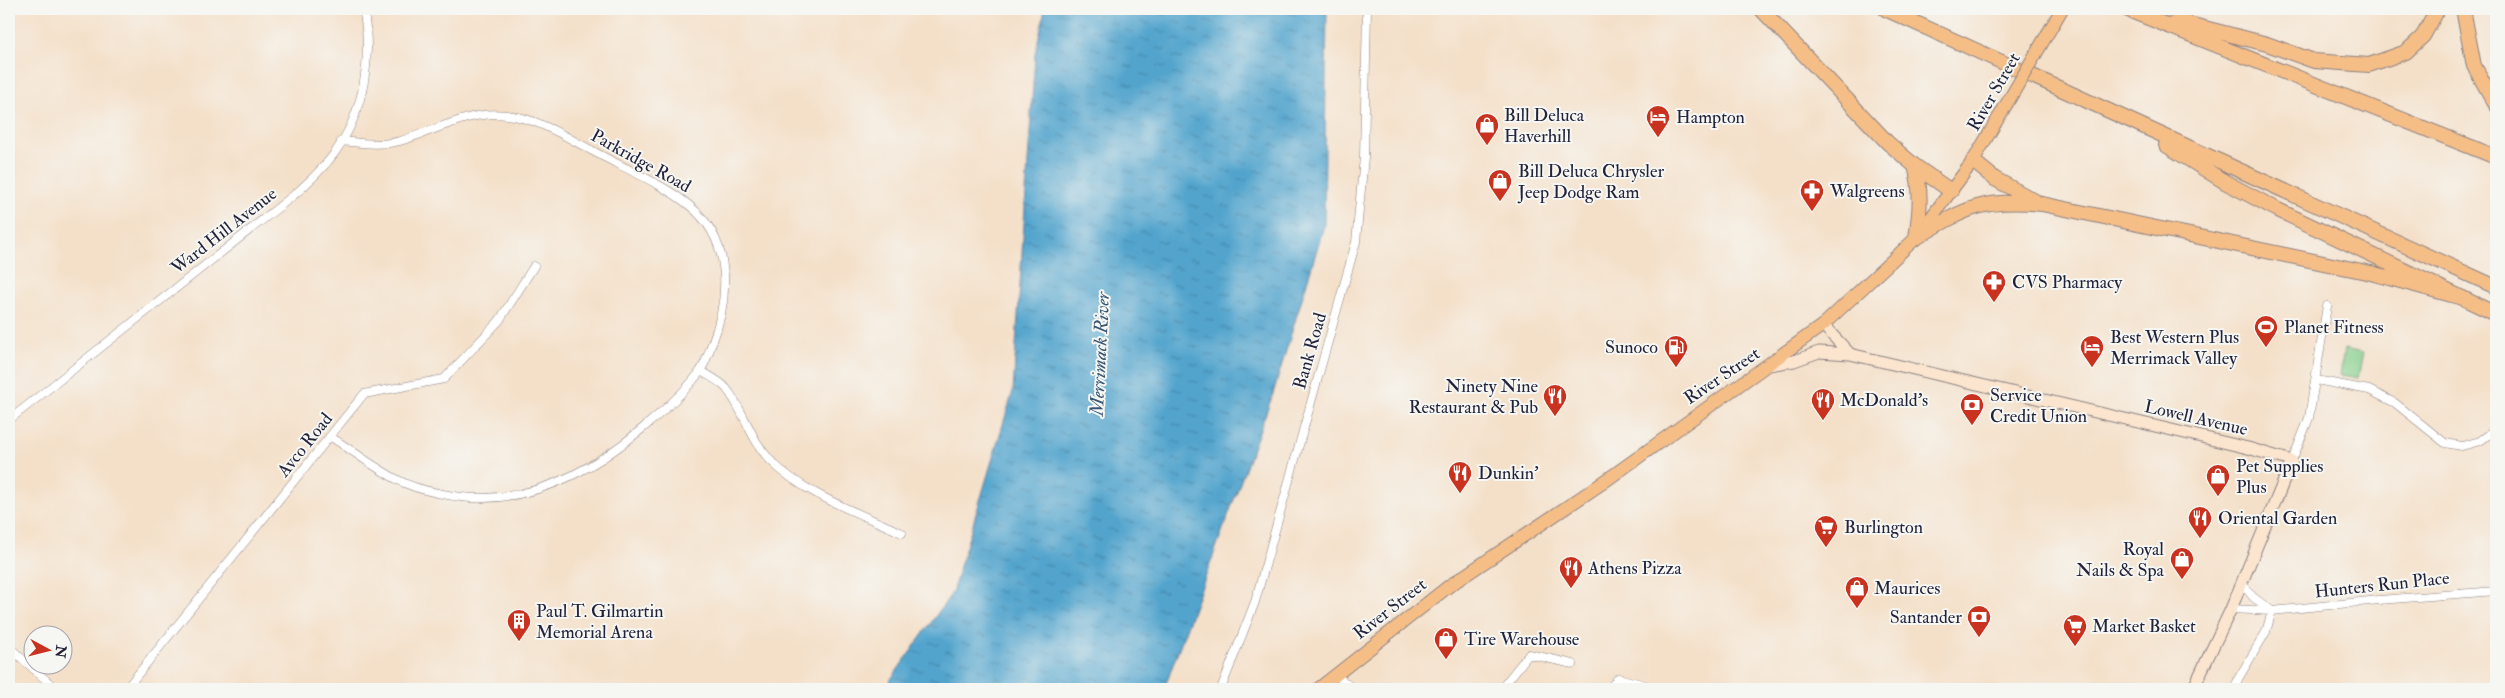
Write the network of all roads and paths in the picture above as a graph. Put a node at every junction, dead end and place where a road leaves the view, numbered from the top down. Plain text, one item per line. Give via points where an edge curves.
1 (363, 9) edge
2 (1367, 9) edge
3 (1760, 9) edge
4 (1885, 9) edge
5 (2062, 9) edge
6 (2126, 9) edge
7 (2438, 9) edge
8 (2462, 9) edge
9 (2496, 105) edge
10 (2121, 116) junction
11 (342, 141) junction
12 (2496, 157) edge
13 (1973, 161) junction
14 (1915, 166) junction
15 (1951, 190) junction
16 (2042, 204) junction
17 (1916, 238) junction
18 (534, 266) dead end
19 (2496, 287) edge
20 (2463, 298) junction
21 (2326, 306) dead end
22 (2496, 314) edge
23 (1823, 325) junction
24 (1850, 354) junction
25 (1769, 365) junction
26 (701, 371) junction
27 (2316, 380) junction
28 (9, 420) edge
29 (2496, 422) edge
30 (2494, 433) edge
31 (331, 437) junction
32 (2292, 462) junction
33 (902, 533) dead end
34 (2242, 583) junction
35 (2496, 591) edge
36 (2231, 609) junction
37 (2272, 611) junction
38 (9, 647) edge
39 (1573, 664) dead end
40 (1335, 675) junction
41 (56, 689) edge
42 (126, 689) edge
43 (1220, 689) edge
44 (1318, 689) edge
45 (1354, 689) edge
46 (1501, 689) edge
47 (1609, 689) edge
48 (1661, 689) edge
49 (2193, 689) edge
50 (2235, 689) edge

1 - 11 street, Ward Hill Avenue via 367,49 364,77 359,104
2 - 43 street, Bank Road via 1364,157 1356,242 1255,602
3 - 14 highway via 1881,136
4 - 10 highway
5 - 13 main road, River Street, bridge
6 - 7 highway via 2267,44 2314,61 2369,65 2406,52 2423,36
6 - 12 highway
8 - 9 highway via 2474,66
10 - 19 highway
10 - 20 highway via 2225,182 2336,239
11 - 26 street, Parkridge Road via 380,144 400,141 465,117 494,114 528,119 656,184 691,207 710,231 722,256 726,293 721,323
11 - 28 street, Ward Hill Avenue via 320,171 294,195
13 - 15 main road, River Street
13 - 16 highway via 1995,179
14 - 15 highway
14 - 17 highway via 1921,206
15 - 17 main road, River Street
16 - 17 highway via 1997,202 1976,206
16 - 20 highway via 2371,272
17 - 23 main road, River Street
18 - 31 street, Avco Road via 499,321 444,378 364,394
20 - 22 highway
21 - 27 street
23 - 24 main road
23 - 25 main road, River Street
24 - 25 main road, Lowell Avenue via 1819,352
24 - 32 main road, Lowell Avenue via 2248,448
25 - 40 main road, River Street via 1448,586
26 - 31 street, Parkridge Road via 673,402 592,467 553,485 518,496 482,499 440,493 400,481
26 - 33 street via 725,386 769,459 794,482
27 - 30 street via 2369,390 2395,403 2445,443 2462,446
27 - 32 street via 2309,418
29 - 30 street
31 - 42 street, Avco Road
32 - 34 main road
34 - 36 main road
34 - 37 street
35 - 37 street, Hunters Run Place
36 - 37 street, Hunters Run Place
36 - 49 main road
37 - 50 street via 2266,632
38 - 41 street
39 - 46 street via 1529,654
40 - 44 main road, River Street
40 - 45 street
47 - 48 street via 1618,678

